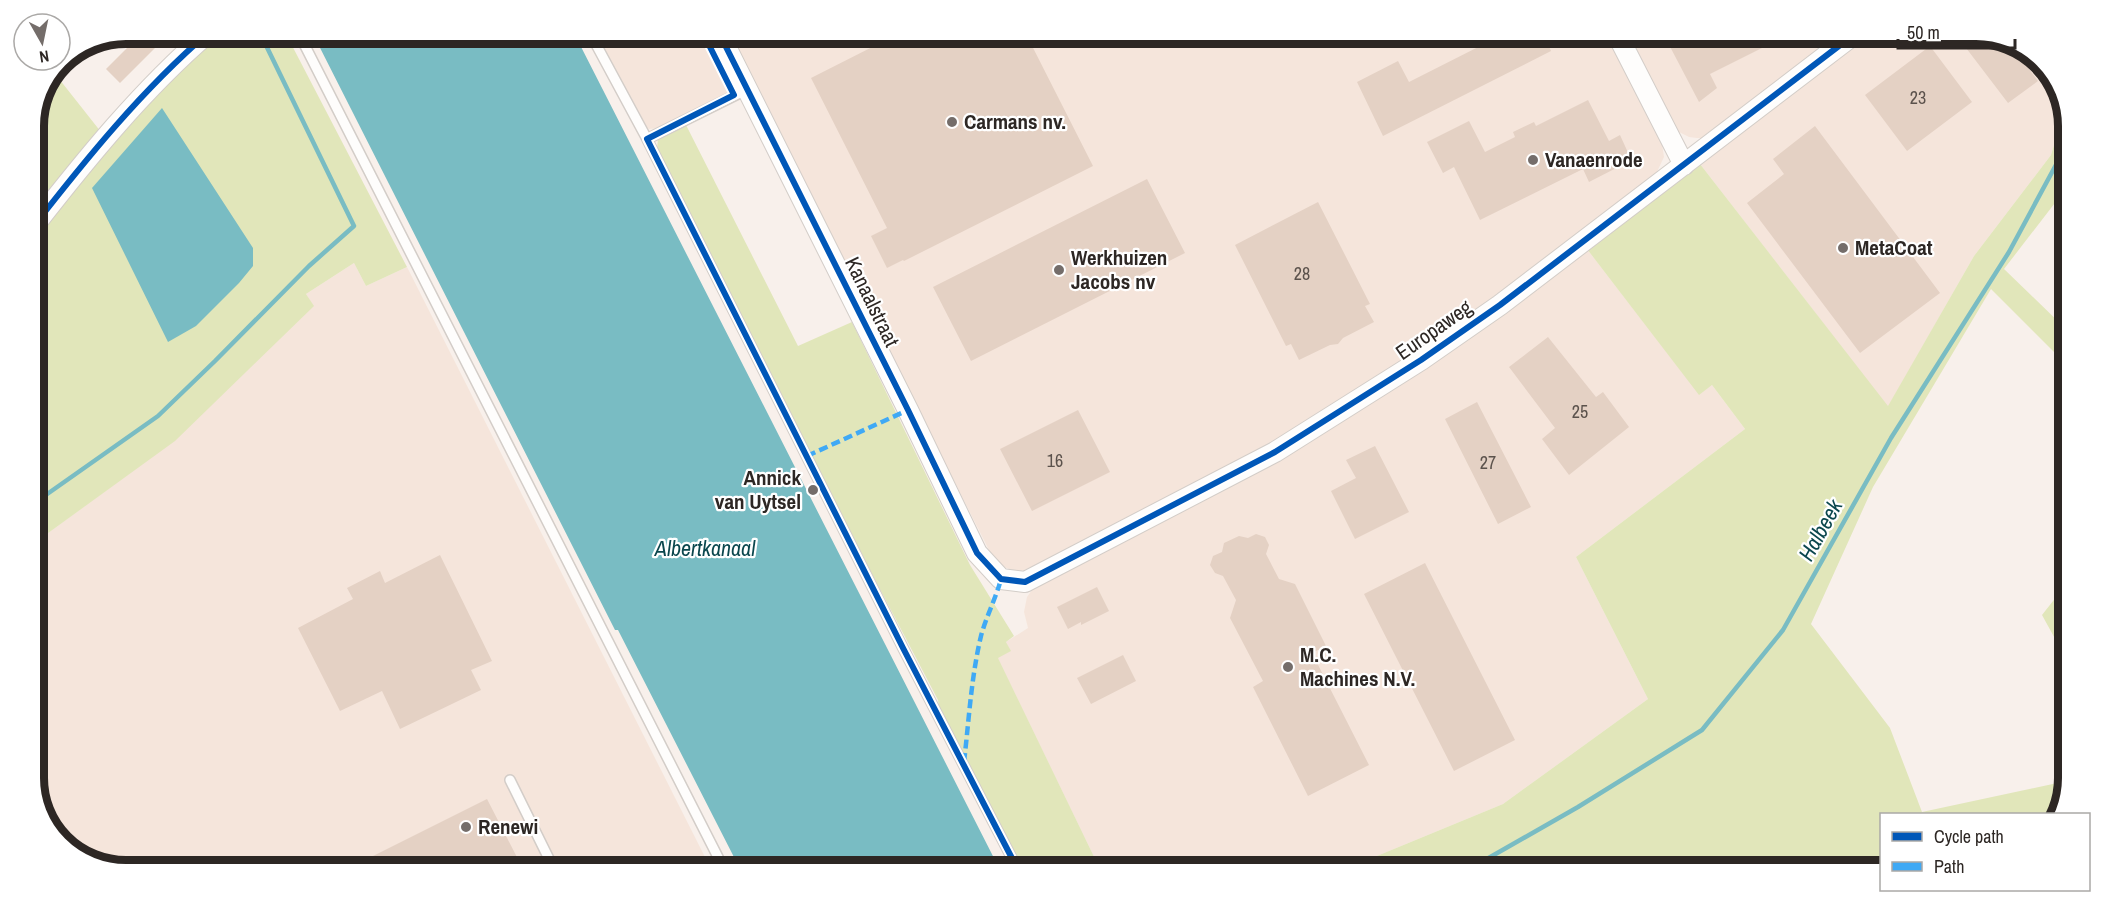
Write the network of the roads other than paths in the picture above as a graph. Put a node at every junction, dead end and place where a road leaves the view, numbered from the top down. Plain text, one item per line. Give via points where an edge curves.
1 (195, 44) edge
2 (304, 44) edge
3 (596, 44) edge
4 (725, 44) edge
5 (1622, 44) edge
6 (1841, 44) edge
7 (748, 89) junction
8 (647, 140) junction
9 (1684, 165) junction
10 (44, 213) edge
11 (1001, 579) joint
12 (510, 780) dead end
13 (550, 860) edge
14 (719, 860) edge
15 (1012, 860) edge

1 - 10 street via 107,136
2 - 14 lane
3 - 8 lane
4 - 7 street, Kanaalstraat
5 - 9 street
6 - 9 street, Europaweg
7 - 8 lane
7 - 11 street, Kanaalstraat via 977,553
8 - 15 lane
9 - 11 street, Europaweg via 1483,317 1295,439 1025,582
12 - 13 lane

